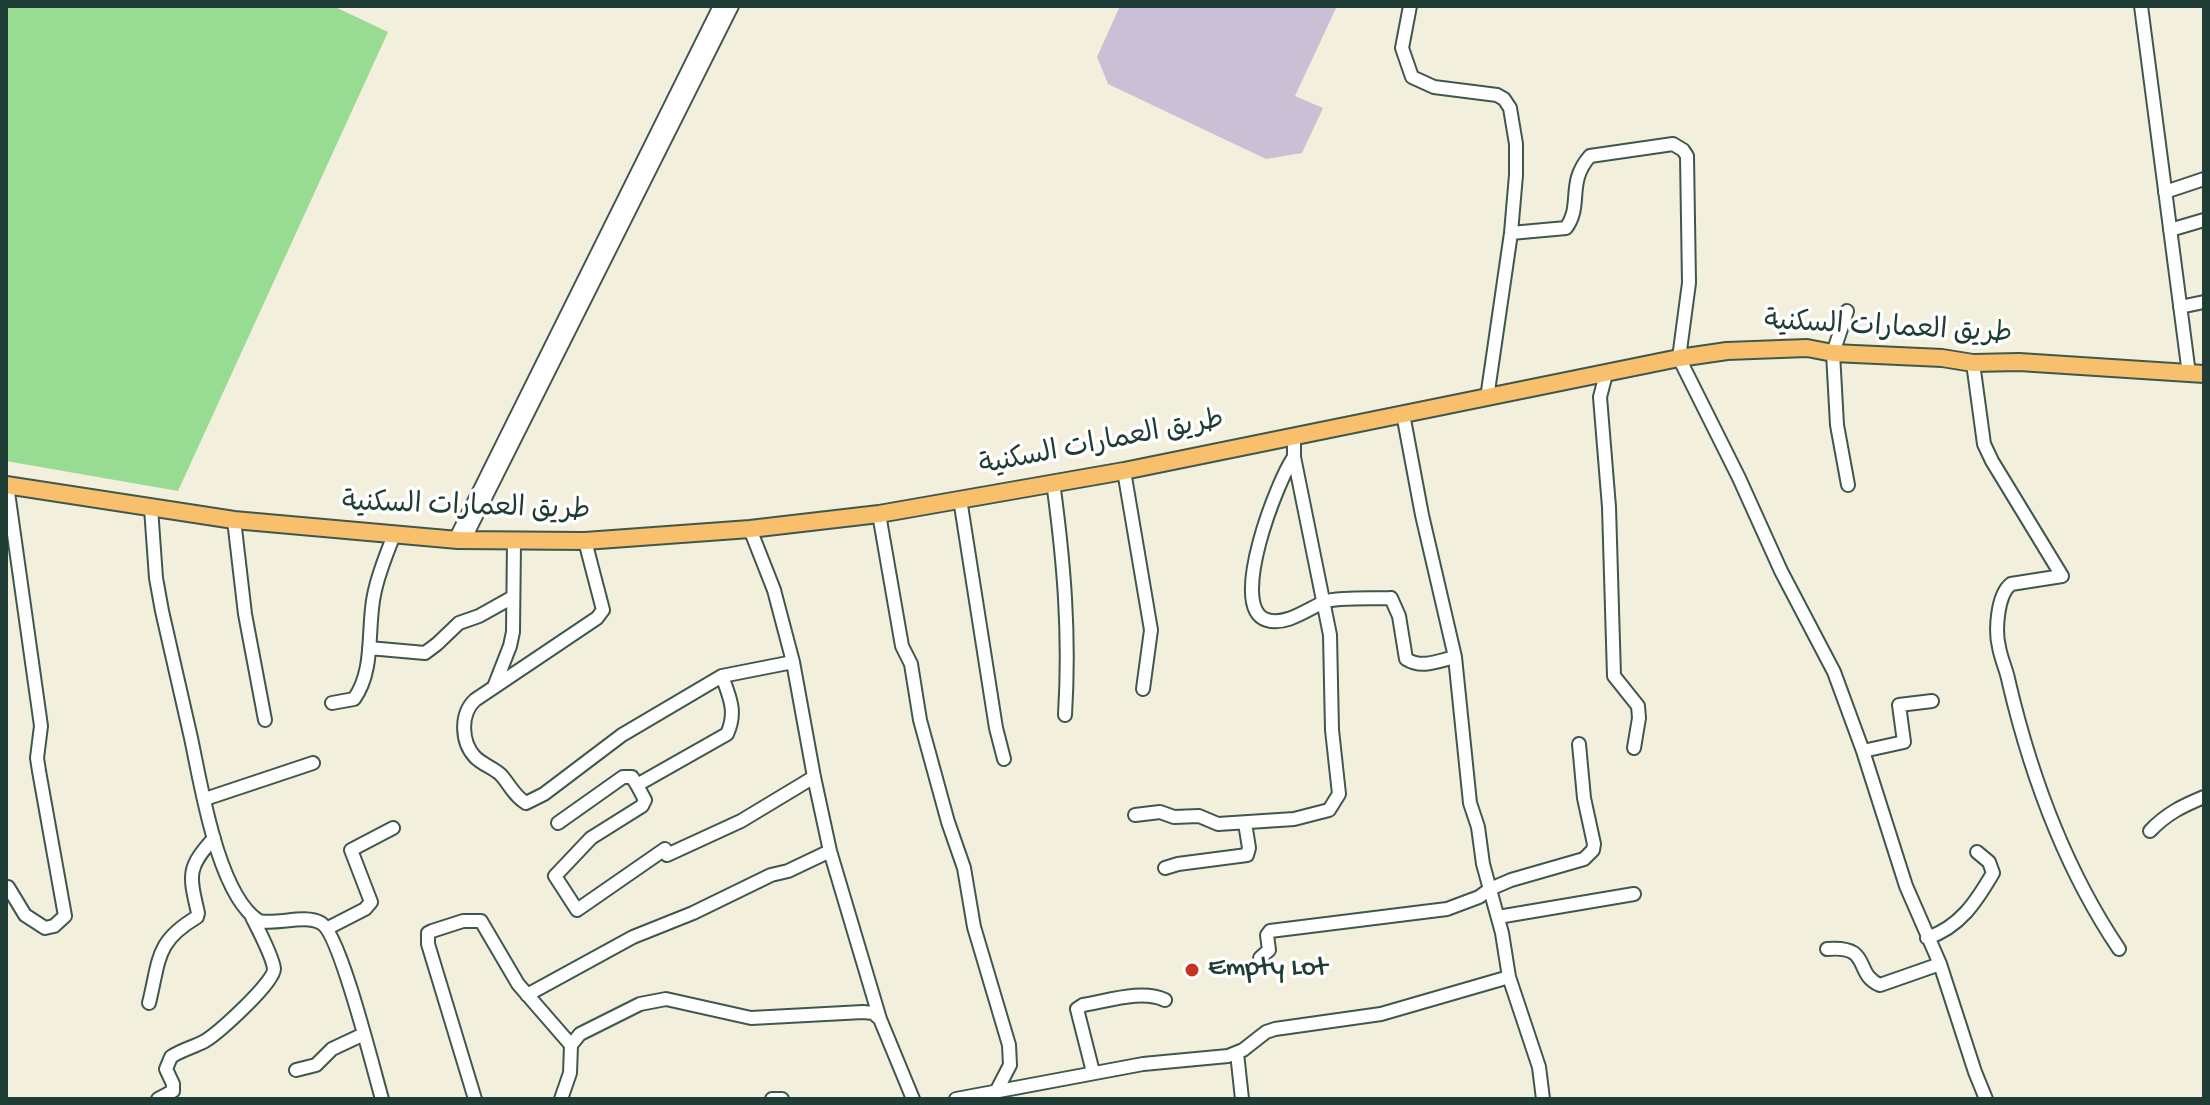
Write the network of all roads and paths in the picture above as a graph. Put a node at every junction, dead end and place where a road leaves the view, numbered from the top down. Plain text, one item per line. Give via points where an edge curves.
1 (720, 6) edge
2 (732, 6) edge
3 (1410, 6) edge
4 (2141, 6) edge
5 (2204, 179) edge
6 (2165, 192) junction
7 (2204, 220) edge
8 (2170, 230) junction
9 (1511, 233) junction
10 (2204, 302) edge
11 (2180, 307) junction
12 (1847, 311) dead end
13 (1833, 353) junction
14 (1679, 358) junction
15 (1973, 363) junction
16 (1606, 374) junction
17 (2196, 374) edge
18 (1487, 398) junction
19 (1403, 414) junction
20 (1294, 435) junction
21 (1294, 457) junction
22 (1124, 471) junction
23 (1053, 482) junction
24 (6, 485) edge
25 (1848, 485) dead end
26 (960, 499) junction
27 (151, 508) junction
28 (879, 514) junction
29 (234, 520) junction
30 (750, 529) junction
31 (394, 535) junction
32 (459, 540) junction
33 (585, 541) junction
34 (514, 542) junction
35 (513, 597) junction
36 (1325, 601) junction
37 (369, 648) junction
38 (1455, 657) junction
39 (793, 662) junction
40 (722, 676) junction
41 (494, 687) junction
42 (1143, 689) dead end
43 (1932, 701) dead end
44 (332, 703) dead end
45 (1065, 715) dead end
46 (265, 720) dead end
47 (1579, 744) dead end
48 (1634, 748) dead end
49 (1863, 751) junction
50 (1004, 759) dead end
51 (313, 763) dead end
52 (814, 777) junction
53 (637, 785) junction
54 (2204, 797) edge
55 (205, 799) junction
56 (1135, 815) dead end
57 (558, 823) dead end
58 (1245, 823) junction
59 (393, 828) dead end
60 (2150, 831) dead end
61 (214, 838) junction
62 (830, 851) junction
63 (1977, 852) dead end
64 (1165, 868) dead end
65 (8, 887) edge
66 (1490, 889) junction
67 (1634, 894) dead end
68 (252, 917) junction
69 (1498, 917) junction
70 (328, 928) junction
71 (1927, 938) junction
72 (1827, 949) dead end
73 (2119, 949) dead end
74 (1260, 958) dead end
75 (1940, 964) junction
76 (1509, 977) junction
77 (527, 995) junction
78 (1165, 1000) dead end
79 (149, 1003) dead end
80 (880, 1019) junction
81 (364, 1034) junction
82 (571, 1045) junction
83 (1237, 1053) junction
84 (296, 1070) dead end
85 (1093, 1072) junction
86 (996, 1092) junction
87 (912, 1097) edge
88 (563, 1098) edge
89 (158, 1099) edge
90 (382, 1099) edge
91 (475, 1099) edge
92 (772, 1099) edge
93 (782, 1099) edge
94 (897, 1099) edge
95 (956, 1099) edge
96 (1242, 1099) edge
97 (1543, 1099) edge
98 (1986, 1099) edge

1 - 32 street
2 - 32 street
3 - 9 street via 1402,48 1412,77 1434,87 1497,95 1510,108 1516,144
4 - 6 street
5 - 6 street
6 - 8 street
7 - 8 street
8 - 11 street
9 - 14 street via 1566,228 1573,219 1575,180 1590,156 1673,144 1683,150 1689,283
9 - 18 street
10 - 11 street
11 - 17 street
12 - 13 street
13 - 14 main road, طريق العمارات السكنية via 1765,349
13 - 15 main road, طريق العمارات السكنية
13 - 25 street
14 - 16 main road, طريق العمارات السكنية
14 - 49 street via 1834,672
15 - 17 main road, طريق العمارات السكنية
15 - 73 street via 1984,444 2062,576 2004,589 1998,645 2052,821 2096,915
16 - 18 main road, طريق العمارات السكنية
16 - 48 street via 1600,397 1614,676 1638,706
18 - 19 main road, طريق العمارات السكنية
19 - 20 main road, طريق العمارات السكنية
19 - 38 street
20 - 21 street
20 - 22 main road, طريق العمارات السكنية
21 - 36 street
21 - 36 street via 1254,565 1251,599 1257,613 1269,621 1304,613
22 - 23 main road, طريق العمارات السكنية
22 - 42 street via 1151,630
23 - 26 main road, طريق العمارات السكنية
23 - 45 street via 1065,568
24 - 27 main road, طريق العمارات السكنية
24 - 65 street via 40,715 39,771 65,916 45,928 25,915
26 - 28 main road, طريق العمارات السكنية
26 - 50 street
27 - 29 main road, طريق العمارات السكنية
27 - 55 street via 156,578
28 - 30 main road, طريق العمارات السكنية
28 - 86 street via 920,720 1009,1045 1010,1065
29 - 31 main road, طريق العمارات السكنية
29 - 46 street
30 - 33 main road, طريق العمارات السكنية
30 - 39 street via 774,590
31 - 32 main road, طريق العمارات السكنية
31 - 37 street via 374,595
32 - 34 main road, طريق العمارات السكنية
33 - 34 main road, طريق العمارات السكنية
33 - 41 street via 603,610
34 - 35 street
35 - 37 street via 459,623 425,653
35 - 41 street via 513,632
36 - 38 street via 1391,598 1406,659 1415,665
36 - 58 street via 1337,801 1317,814
37 - 44 street via 358,694
38 - 66 street via 1470,803
39 - 40 street
39 - 52 street
40 - 41 street via 622,735 526,803 499,773 472,754 467,741 467,707
40 - 53 street via 733,705 727,734
43 - 49 street via 1899,705 1904,742
47 - 66 street via 1593,850 1584,859
49 - 71 street
51 - 55 street
52 - 53 street via 699,842 667,855 665,849 577,910 555,876 591,838 642,806 645,800
52 - 62 street
53 - 57 street via 632,777 623,777
54 - 60 street via 2178,807
55 - 61 street
56 - 58 street via 1160,812 1218,824
58 - 64 street via 1247,855
59 - 70 street via 351,850 371,902
61 - 68 street via 228,879
61 - 79 street via 193,863 197,917 165,943
62 - 77 street via 633,937
62 - 80 street
63 - 71 street via 1993,873 1985,887 1968,913
66 - 69 street
66 - 74 street via 1447,909 1272,930 1267,953
67 - 69 street
68 - 70 street via 267,923 316,921
68 - 89 street via 273,965 272,975 223,1028 171,1057 166,1069 173,1091
69 - 76 street
70 - 81 street
71 - 75 street
72 - 75 street via 1846,947 1855,952 1880,985
75 - 98 street
76 - 83 street via 1381,1014 1275,1029
76 - 97 street via 1539,1067
77 - 82 street
77 - 91 street via 481,921 428,933
78 - 85 street via 1142,995 1077,1009
80 - 82 street via 863,1012 751,1018 666,999 640,1004 597,1024
80 - 87 street
81 - 84 street via 332,1049 316,1065
81 - 90 street
82 - 88 street
83 - 85 street
83 - 96 street
85 - 86 street
86 - 95 street
87 - 94 street
92 - 93 street

